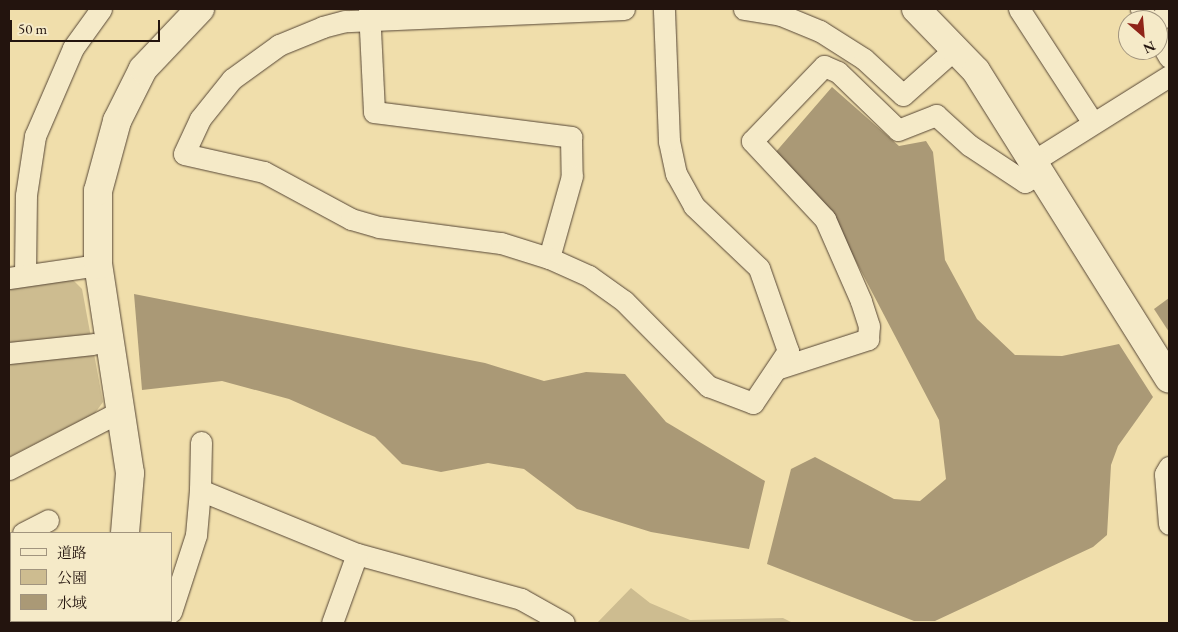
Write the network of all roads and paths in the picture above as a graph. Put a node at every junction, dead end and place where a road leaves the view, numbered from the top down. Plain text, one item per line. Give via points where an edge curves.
1 (101, 9) edge
2 (200, 9) edge
3 (624, 9) edge
4 (664, 9) edge
5 (744, 9) edge
6 (916, 9) edge
7 (1019, 9) edge
8 (369, 14) edge
9 (957, 47) junction
10 (1169, 76) edge
11 (1093, 123) junction
12 (1037, 167) junction
13 (548, 258) junction
14 (98, 265) junction
15 (17, 277) edge
16 (93, 344) dead end
17 (9, 353) edge
18 (779, 368) junction
19 (1169, 379) edge
20 (123, 410) junction
21 (201, 442) dead end
22 (1169, 467) edge
23 (9, 469) edge
24 (200, 490) junction
25 (48, 520) dead end
26 (1169, 524) edge
27 (25, 532) edge
28 (125, 532) edge
29 (357, 554) junction
30 (178, 578) edge
31 (172, 607) edge
32 (332, 623) edge
33 (564, 623) edge

1 - 15 street via 74,48 35,136
2 - 14 street via 143,69 117,121 98,191
3 - 8 street
4 - 18 street via 669,141 676,174 694,206 759,268 788,351
5 - 9 street via 780,15 820,31 864,59 903,95
6 - 9 street
7 - 11 street
8 - 13 street via 374,112 571,137 572,176
8 - 13 street via 302,34 258,58 215,99 184,154 264,172 351,219 378,227 502,243
9 - 12 street
10 - 11 street
11 - 12 street
12 - 18 street via 1025,182 969,145 936,115 898,130 838,72 824,66 752,141 825,219 861,301 869,326 868,339
12 - 19 street
13 - 18 street via 589,276 624,301 708,386 753,403
14 - 15 street
14 - 20 street
16 - 17 street
20 - 23 street
20 - 28 street via 130,473
21 - 24 street
22 - 26 street via 1165,474
24 - 29 street
24 - 30 street via 196,535
25 - 27 street
29 - 32 street
29 - 33 street via 521,599
30 - 31 street

